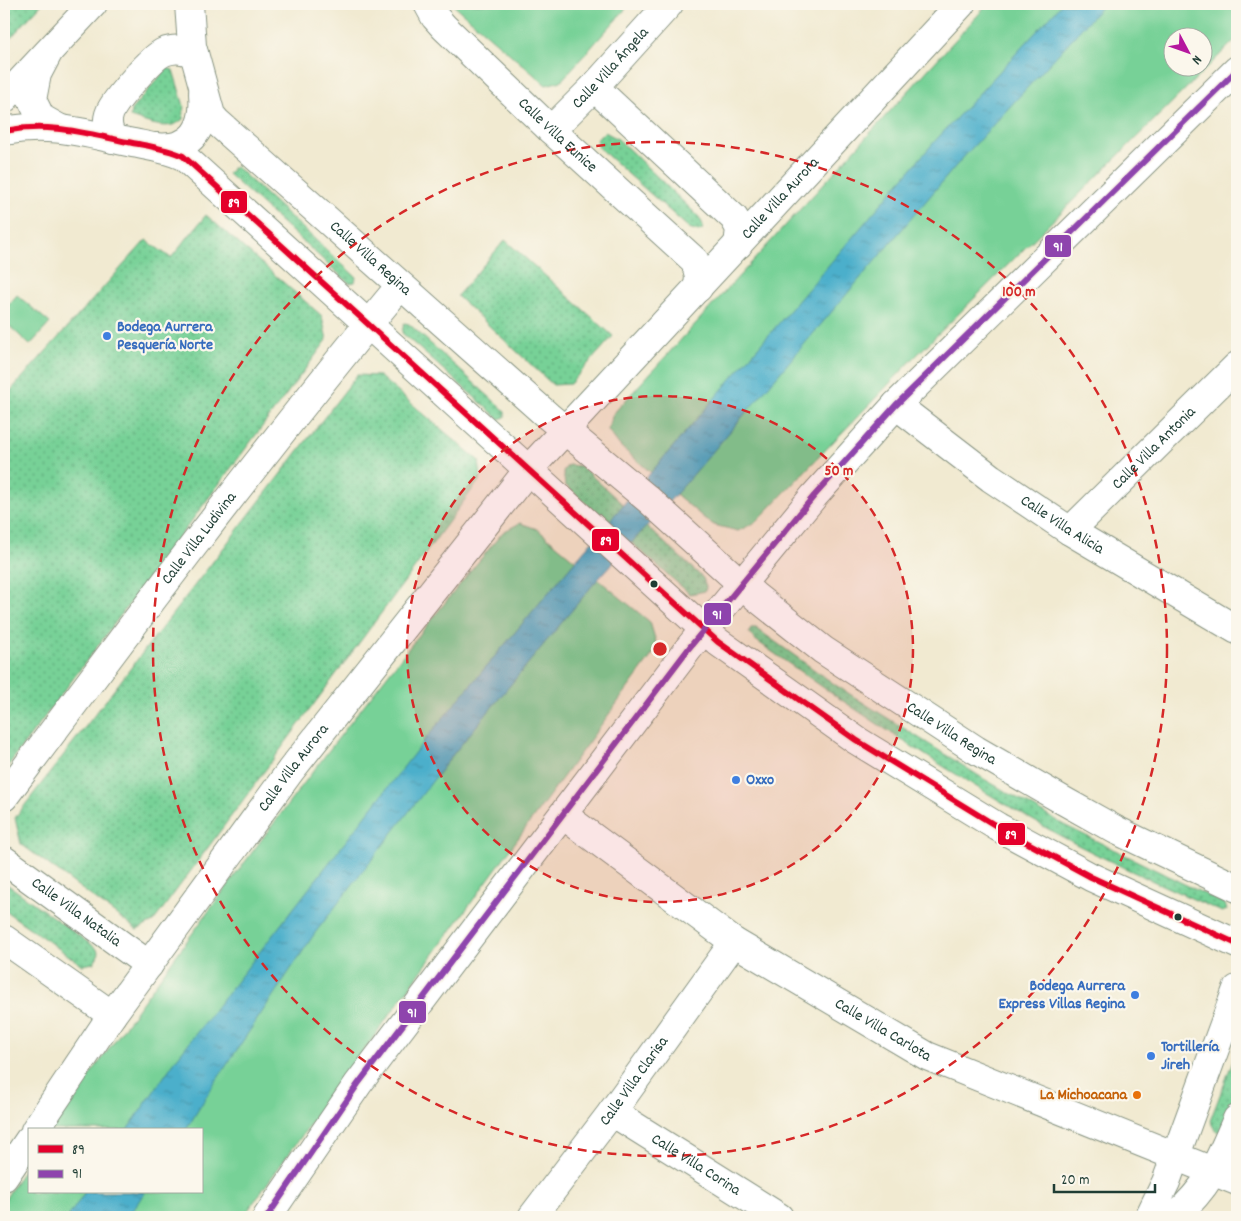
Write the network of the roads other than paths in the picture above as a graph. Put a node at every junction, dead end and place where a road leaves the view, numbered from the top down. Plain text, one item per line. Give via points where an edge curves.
1 (93, 4) edge
2 (189, 4) edge
3 (428, 4) edge
4 (669, 4) edge
5 (961, 4) edge
6 (53, 46) junction
7 (194, 54) junction
8 (1237, 70) edge
9 (203, 85) junction
10 (594, 87) junction
11 (4, 99) edge
12 (57, 127) junction
13 (551, 130) junction
14 (4, 131) edge
15 (113, 138) junction
16 (146, 146) junction
17 (733, 240) junction
18 (695, 261) junction
19 (400, 286) junction
20 (698, 288) junction
21 (368, 325) junction
22 (1237, 366) edge
23 (896, 405) junction
24 (547, 450) junction
25 (1070, 532) junction
26 (722, 606) junction
27 (1237, 630) edge
28 (4, 797) edge
29 (563, 815) junction
30 (4, 860) edge
31 (1237, 888) edge
32 (4, 939) edge
33 (734, 942) junction
34 (1237, 944) edge
35 (149, 964) junction
36 (1237, 989) edge
37 (112, 1015) junction
38 (612, 1112) junction
39 (1237, 1119) edge
40 (37, 1128) edge
41 (28, 1141) edge
42 (1174, 1156) junction
43 (1226, 1176) edge
44 (4, 1177) edge
45 (266, 1217) edge
46 (532, 1217) edge
47 (779, 1217) edge
48 (1149, 1217) edge
49 (1174, 1217) edge

1 - 6 street
2 - 7 street, Calle Villa Regina
3 - 13 street, Calle Villa Eunice via 444,28
4 - 10 street, Calle Villa Ángela
5 - 17 street, Calle Villa Aurora via 762,218
6 - 11 street
6 - 12 street via 41,63 32,100 41,118
7 - 9 street, Calle Villa Regina
7 - 15 street via 172,50 157,57 114,105 108,123
8 - 23 street
9 - 16 street via 204,115 198,130 176,146
9 - 19 street, Calle Villa Regina via 211,115 217,122
10 - 13 street, Calle Villa Ángela
10 - 17 street
12 - 14 street, Calle Villa Regina
12 - 15 street, Calle Villa Regina
13 - 18 street, Calle Villa Eunice
15 - 16 street, Calle Villa Regina
16 - 21 street, Calle Villa Regina via 183,156
17 - 18 street via 713,263
17 - 20 street, Calle Villa Aurora
18 - 20 street via 700,281
19 - 21 street, Calle Villa Ludivina
19 - 24 street, Calle Villa Regina
20 - 24 street, Calle Villa Aurora
21 - 24 street, Calle Villa Regina
21 - 28 street, Calle Villa Ludivina via 266,449
22 - 25 street, Calle Villa Antonia
23 - 25 street, Calle Villa Alicia via 991,478
23 - 26 street
24 - 26 street, Calle Villa Regina via 576,514 650,580
24 - 26 street, Calle Villa Regina via 616,472 691,539
24 - 35 street, Calle Villa Aurora via 291,770
25 - 27 street, Calle Villa Alicia
26 - 29 street
26 - 31 street, Calle Villa Regina via 823,650 976,750 1116,830
26 - 34 street, Calle Villa Regina via 849,735 998,827 1091,877
29 - 33 street, Calle Villa Carlota
29 - 45 street via 358,1084
30 - 35 street, Calle Villa Natalia
32 - 37 street
33 - 38 street, Calle Villa Clarisa
33 - 42 street, Calle Villa Carlota via 926,1056
35 - 37 street, Calle Villa Aurora
36 - 42 street
37 - 40 street, Calle Villa Aurora
38 - 46 street, Calle Villa Clarisa
38 - 47 street, Calle Villa Corina
39 - 43 street
41 - 44 street
42 - 43 street, Calle Villa Carlota
42 - 48 street
43 - 49 street via 1199,1192

